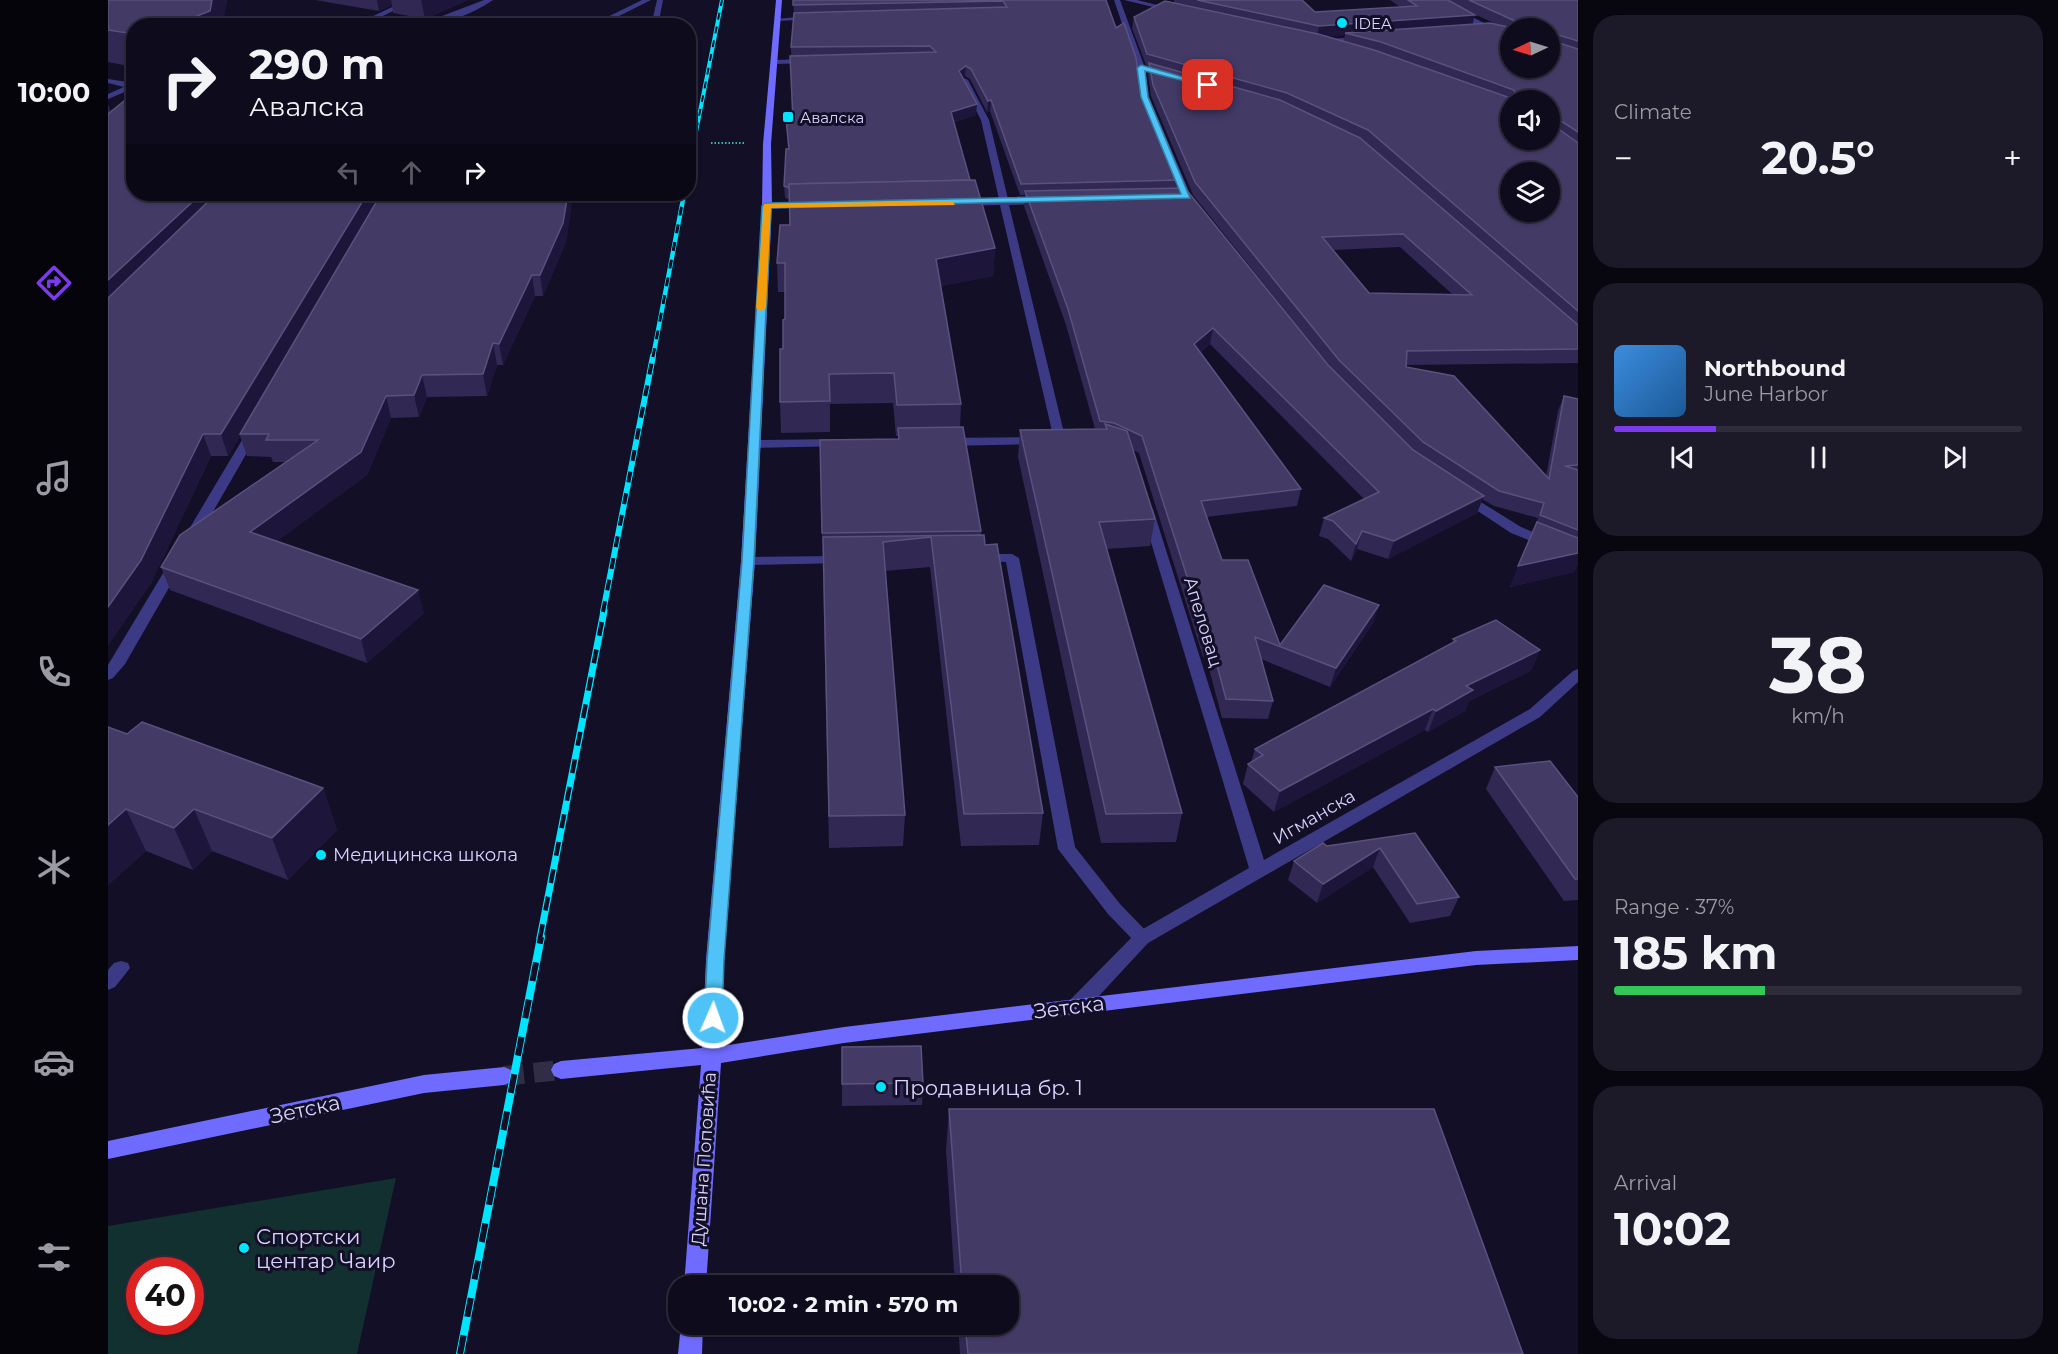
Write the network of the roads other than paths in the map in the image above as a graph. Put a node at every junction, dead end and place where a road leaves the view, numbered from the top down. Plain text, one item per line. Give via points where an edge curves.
1 (413, 0) edge
2 (490, 0) edge
3 (648, 0) edge
4 (660, 0) edge
5 (779, 0) edge
6 (1117, 0) edge
7 (1127, 0) edge
8 (1434, 0) edge
9 (1183, 12) edge
10 (373, 18) edge
11 (446, 18) edge
12 (609, 18) edge
13 (656, 18) edge
14 (818, 18) edge
15 (778, 19) junction
16 (1489, 29) junction
17 (1466, 31) edge
18 (1500, 32) edge
19 (1375, 37) edge
20 (1306, 38) edge
21 (1317, 41) junction
22 (1346, 49) edge
23 (822, 61) edge
24 (775, 62) junction
25 (964, 80) edge
26 (108, 81) edge
27 (126, 85) edge
28 (126, 89) edge
29 (108, 97) edge
30 (1049, 201) edge
31 (1003, 202) junction
32 (957, 203) edge
33 (818, 205) edge
34 (766, 206) junction
35 (1201, 215) edge
36 (263, 414) edge
37 (1060, 440) junction
38 (932, 442) edge
39 (851, 443) edge
40 (1080, 443) edge
41 (755, 444) junction
42 (1451, 487) edge
43 (1144, 500) edge
44 (1578, 556) edge
45 (965, 559) edge
46 (859, 560) edge
47 (748, 561) junction
48 (1578, 674) edge
49 (108, 675) edge
50 (1259, 871) junction
51 (1142, 938) junction
52 (1578, 953) edge
53 (1078, 1005) junction
54 (712, 1056) junction
55 (561, 1070) tunnel mouth
56 (504, 1076) tunnel mouth
57 (108, 1150) edge
58 (696, 1275) edge
59 (691, 1335) edge
60 (690, 1354) edge

1 - 10 street
2 - 11 street
3 - 12 street
4 - 13 street
5 - 15 street, Душана Поповића
6 - 35 street via 1146,69 1145,97 1181,197
7 - 9 street
8 - 16 street
14 - 15 street
15 - 24 street, Душана Поповића
16 - 17 street
16 - 18 street
19 - 21 street
20 - 21 street
21 - 22 street
23 - 24 street
24 - 34 street, Душана Поповића
25 - 31 street via 985,120
26 - 27 street
28 - 29 street
30 - 31 street
31 - 32 street
31 - 37 street
33 - 34 street
34 - 41 street, Душана Поповића
36 - 49 street via 120,661
37 - 38 street
37 - 40 street
39 - 41 street
41 - 47 street, Душана Поповића
42 - 44 street via 1516,530
43 - 50 street, Апеловац
45 - 51 street via 1012,558 1067,849
46 - 47 street
47 - 54 street, Душана Поповића via 715,960
48 - 50 street, Игманска via 1535,713
50 - 51 street, Игманска
51 - 53 street, Игманска
52 - 53 street, Зетска via 1476,958
53 - 54 street, Зетска
54 - 55 street, Зетска
54 - 58 street, Душана Поповића
56 - 57 street, Зетска via 424,1084
59 - 60 street

